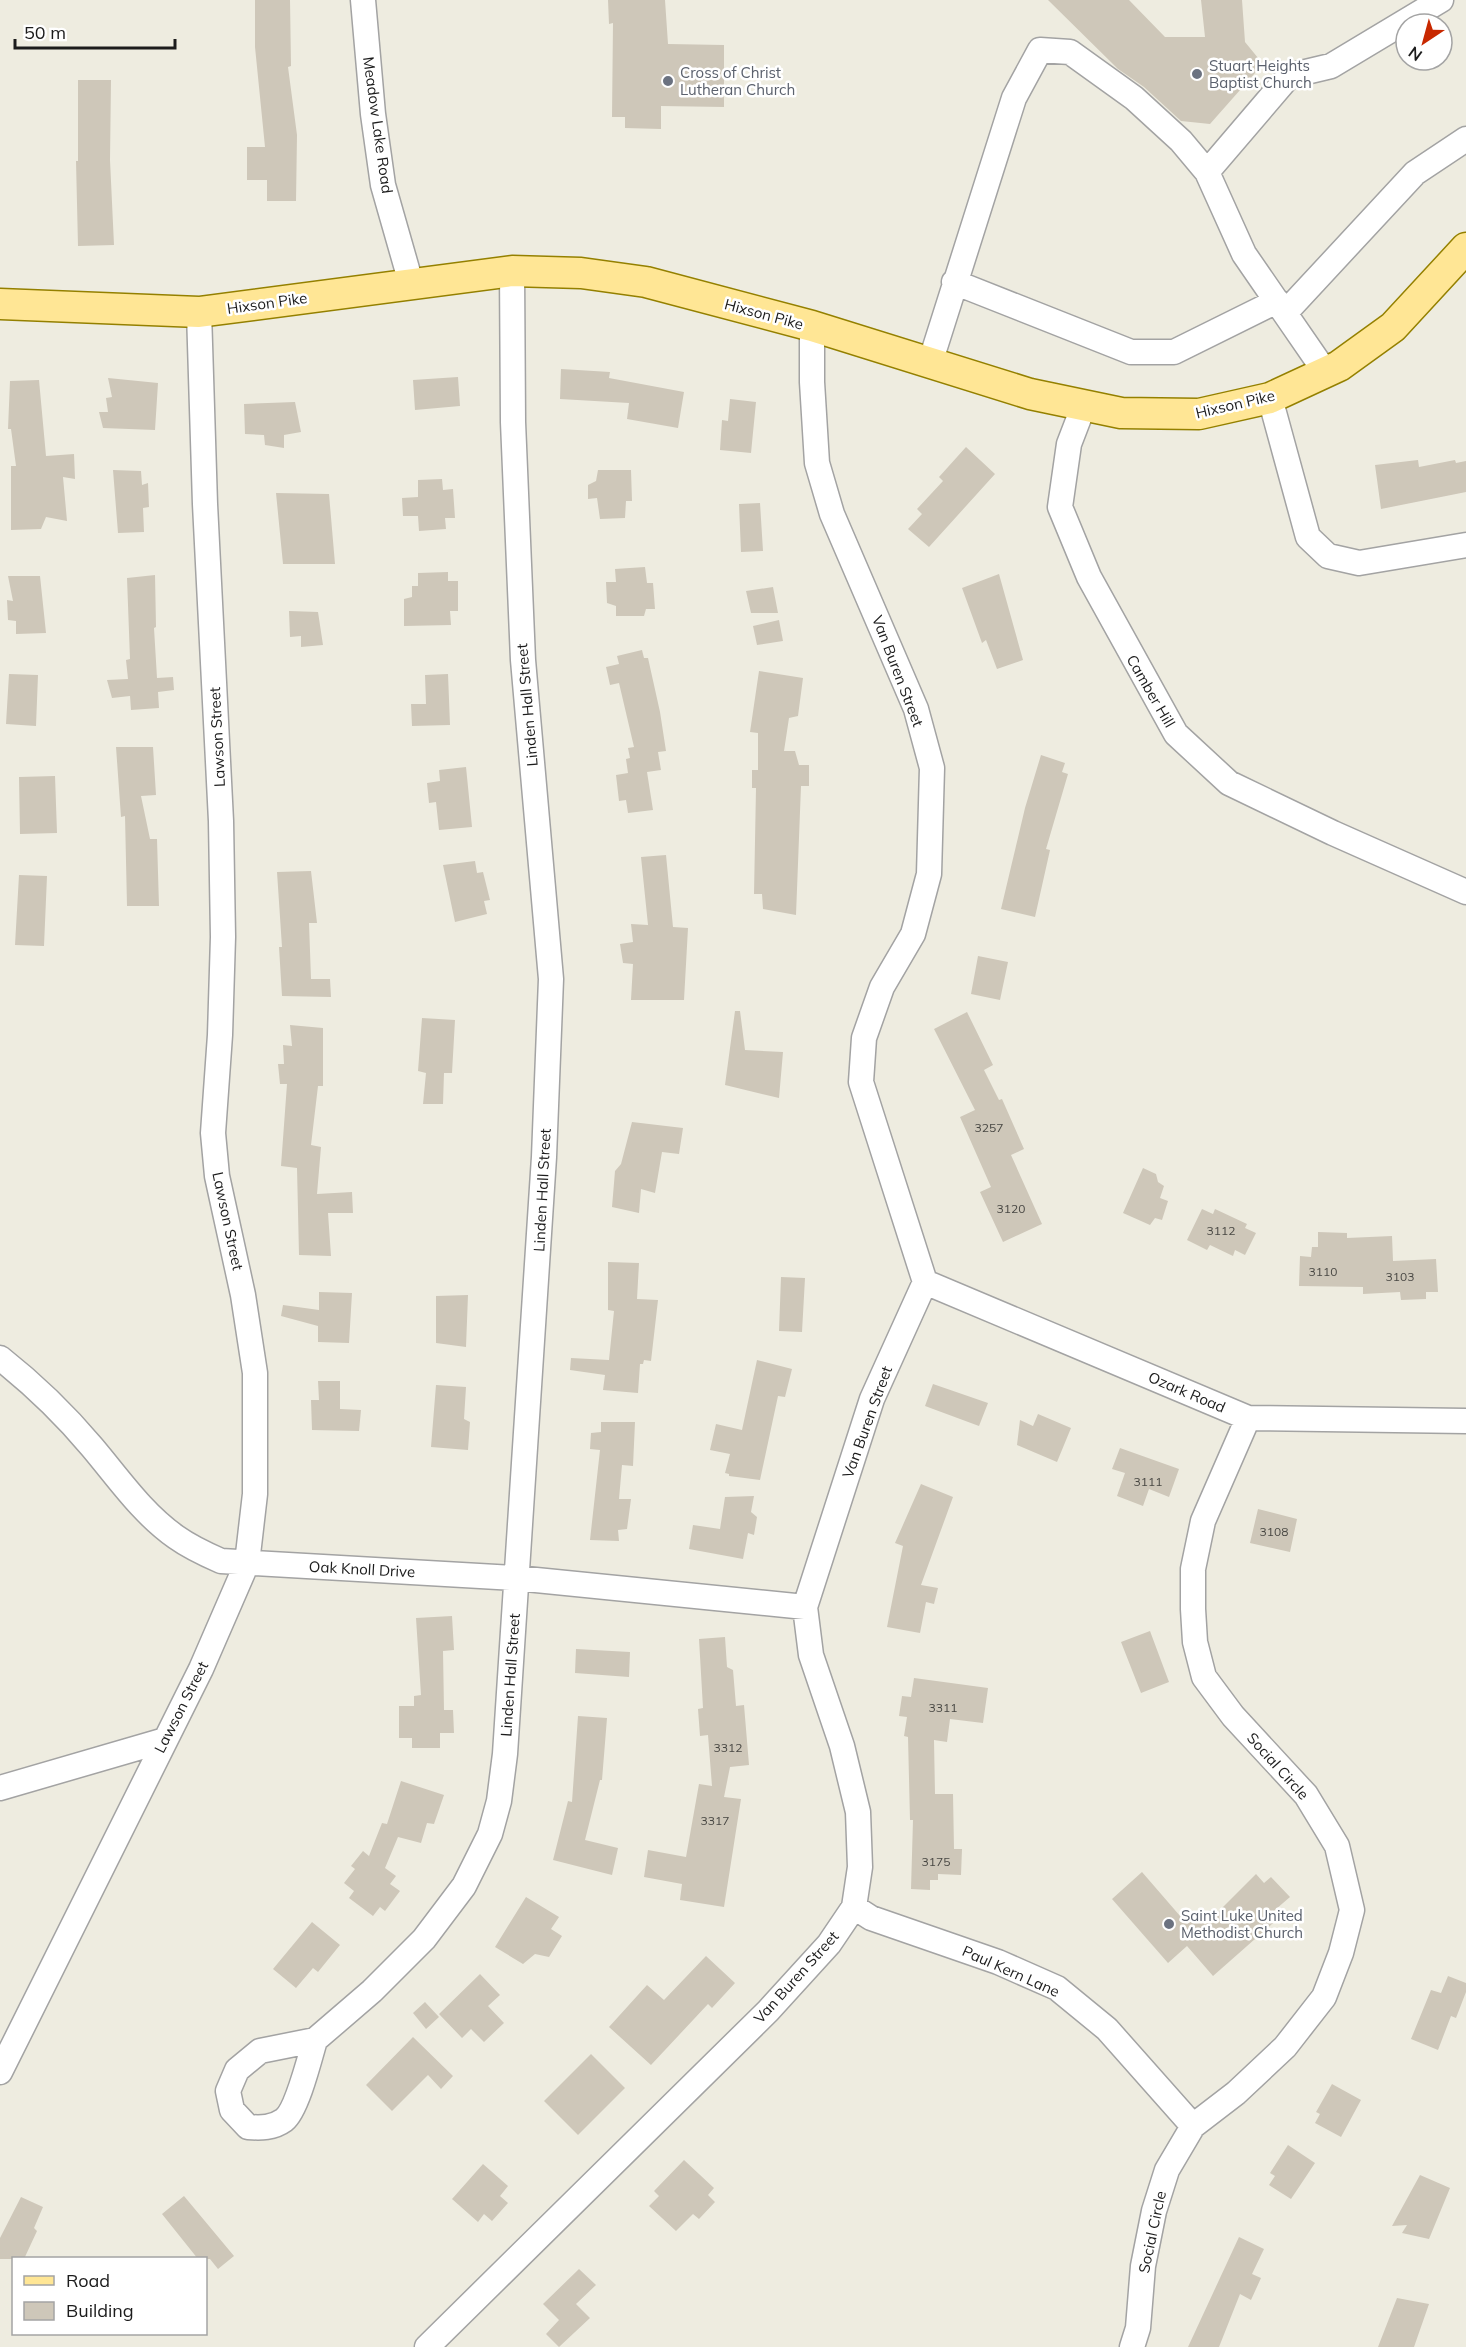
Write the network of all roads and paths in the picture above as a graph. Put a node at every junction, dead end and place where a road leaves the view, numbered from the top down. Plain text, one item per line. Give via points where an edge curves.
1 (363, 0) edge
2 (1441, 0) edge
3 (1466, 139) edge
4 (1207, 172) junction
5 (1466, 248) edge
6 (512, 271) junction
7 (954, 282) junction
8 (411, 283) junction
9 (0, 304) edge
10 (1281, 307) junction
11 (199, 312) junction
12 (812, 326) junction
13 (930, 363) junction
14 (1326, 373) junction
15 (1270, 398) junction
16 (1084, 405) junction
17 (1466, 545) edge
18 (1466, 892) edge
19 (925, 1282) junction
20 (0, 1358) edge
21 (1248, 1418) junction
22 (1466, 1421) edge
23 (247, 1563) junction
24 (516, 1578) junction
25 (805, 1607) junction
26 (165, 1740) junction
27 (0, 1788) edge
28 (854, 1907) junction
29 (9, 2039) edge
30 (315, 2040) dead end
31 (0, 2072) edge
32 (1193, 2126) junction
33 (427, 2347) edge
34 (1132, 2347) edge

1 - 8 street, Meadow Lake Road via 383,185
2 - 4 street via 1331,66 1289,76
3 - 10 street via 1415,173
4 - 7 street via 1181,141 1134,98 1070,52 1040,50 1014,98
4 - 10 street via 1244,254
5 - 14 main road, Hixson Pike via 1393,327
6 - 8 main road, Hixson Pike
6 - 12 main road, Hixson Pike via 581,273 646,282
6 - 24 street, Linden Hall Street via 522,650 550,979 544,1167
7 - 10 street via 1131,352 1174,352
7 - 13 street
8 - 11 main road, Hixson Pike
9 - 11 main road, Hixson Pike
10 - 14 street
11 - 23 street, Lawson Street via 223,937 213,1133 217,1176 255,1373 255,1494
12 - 13 main road, Hixson Pike
12 - 19 street, Van Buren Street via 818,463 832,514 916,709 932,768 929,874 913,934 882,987 864,1038 861,1082
13 - 16 main road, Hixson Pike via 1030,394
14 - 15 main road, Hixson Pike
15 - 16 main road, Hixson Pike via 1200,414 1121,413
15 - 17 street via 1308,537 1328,556 1359,563
16 - 18 street, Camber Hill via 1069,444 1060,507 1089,577 1176,734 1229,783
19 - 21 street, Ozark Road
19 - 25 street, Van Buren Street via 872,1399
20 - 23 street, Oak Knoll Drive via 29,1381 91,1446 153,1519 202,1553 221,1561
21 - 22 street, Ozark Road
21 - 32 street, Social Circle via 1203,1521 1193,1569 1195,1642 1203,1677 1233,1716 1306,1795 1337,1846 1352,1910 1324,1997 1285,2047
23 - 24 street, Oak Knoll Drive
23 - 26 street, Lawson Street
24 - 25 street, Oak Knoll Drive
24 - 30 street, Linden Hall Street via 505,1754 490,1834 464,1886 424,1938 372,1991
25 - 28 street, Van Buren Street via 811,1655 842,1746 858,1812 860,1868
26 - 27 street
26 - 29 street, Lawson Street
28 - 32 street, Paul Kern Lane via 871,1918 998,1962 1057,1988 1107,2029
28 - 33 street, Van Buren Street via 829,1944 768,2011
29 - 31 street, Lawson Street
32 - 34 street, Social Circle via 1167,2170 1154,2211

